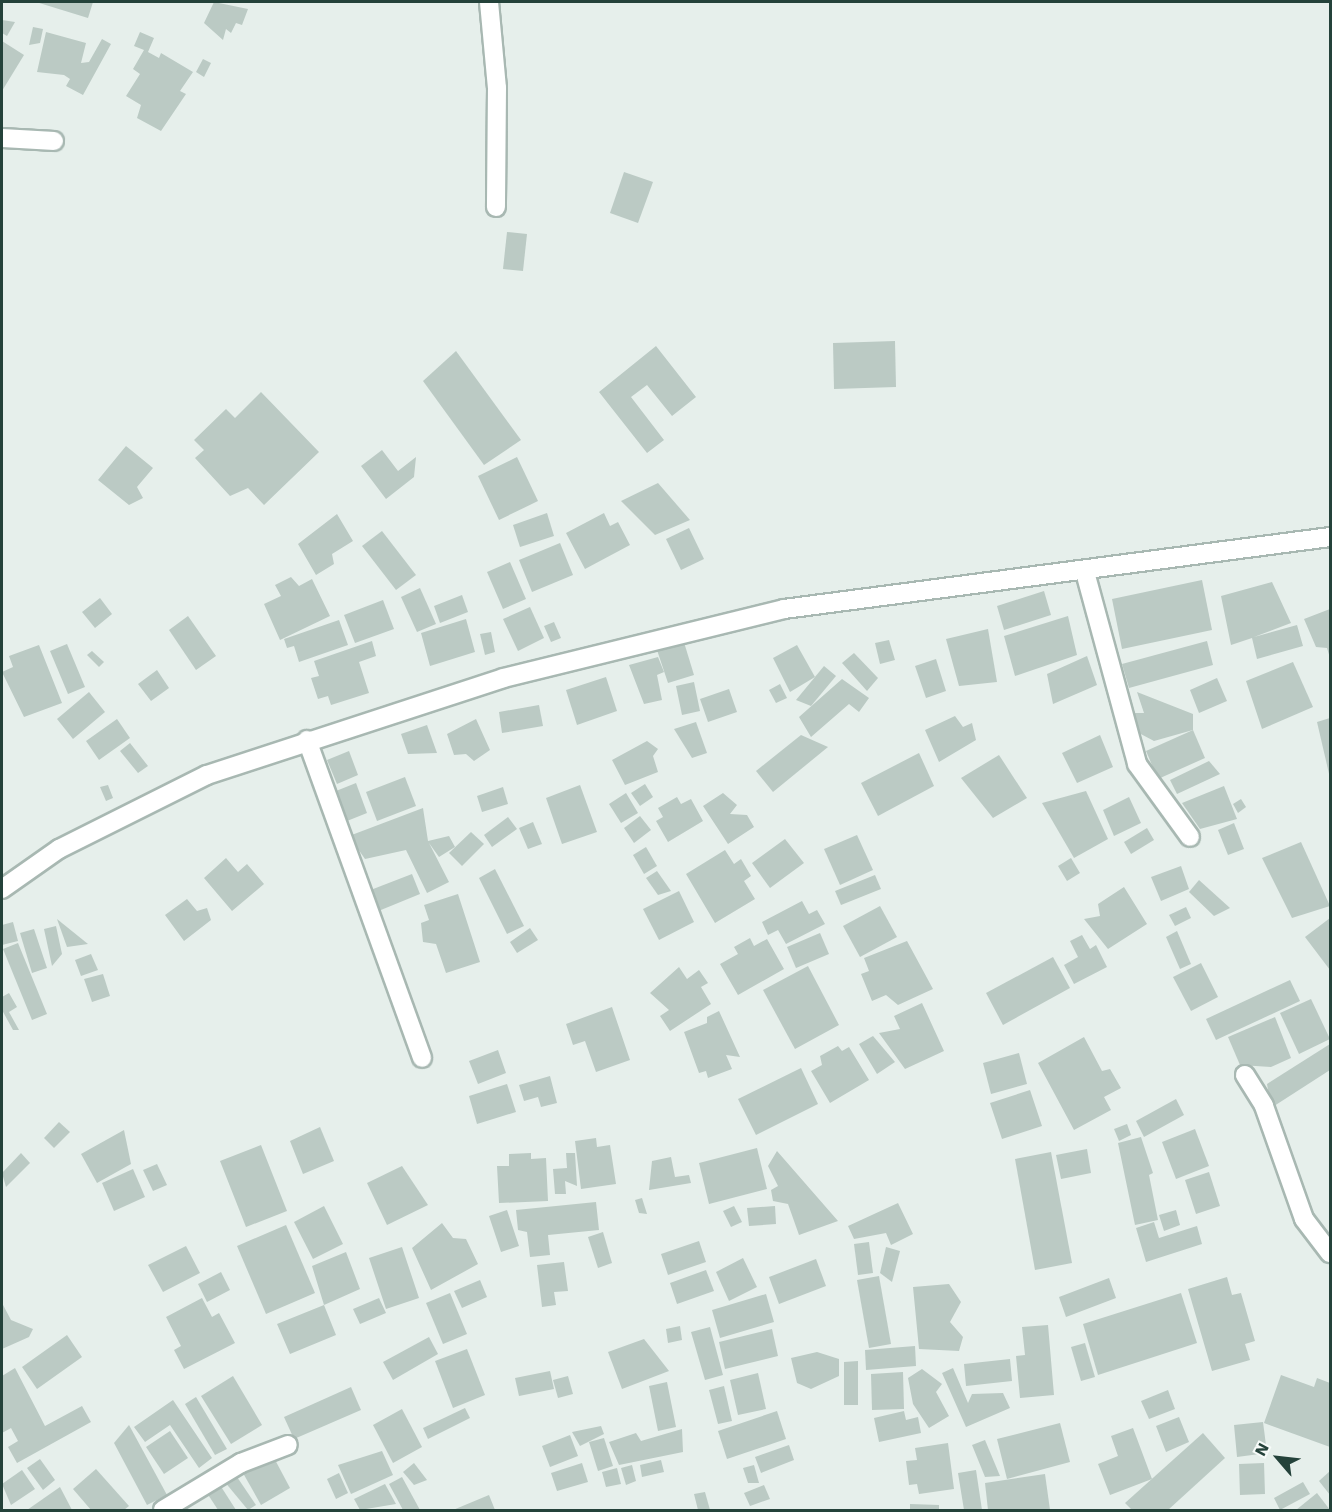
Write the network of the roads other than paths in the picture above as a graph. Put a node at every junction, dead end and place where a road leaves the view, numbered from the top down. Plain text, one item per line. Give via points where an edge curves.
1 (489, 2) edge
2 (2, 138) edge
3 (54, 141) dead end
4 (496, 207) dead end
5 (1330, 537) edge
6 (1085, 572) junction
7 (307, 740) junction
8 (1190, 837) dead end
9 (2, 889) edge
10 (422, 1058) dead end
11 (1245, 1075) dead end
12 (1330, 1253) edge
13 (288, 1445) dead end
14 (163, 1510) edge

1 - 4 street via 496,88
2 - 3 street
5 - 6 street
6 - 7 street via 784,609 503,678
6 - 8 street via 1137,764
7 - 9 street via 136,806
7 - 10 street
11 - 12 street via 1264,1106 1304,1219
13 - 14 street via 241,1463

